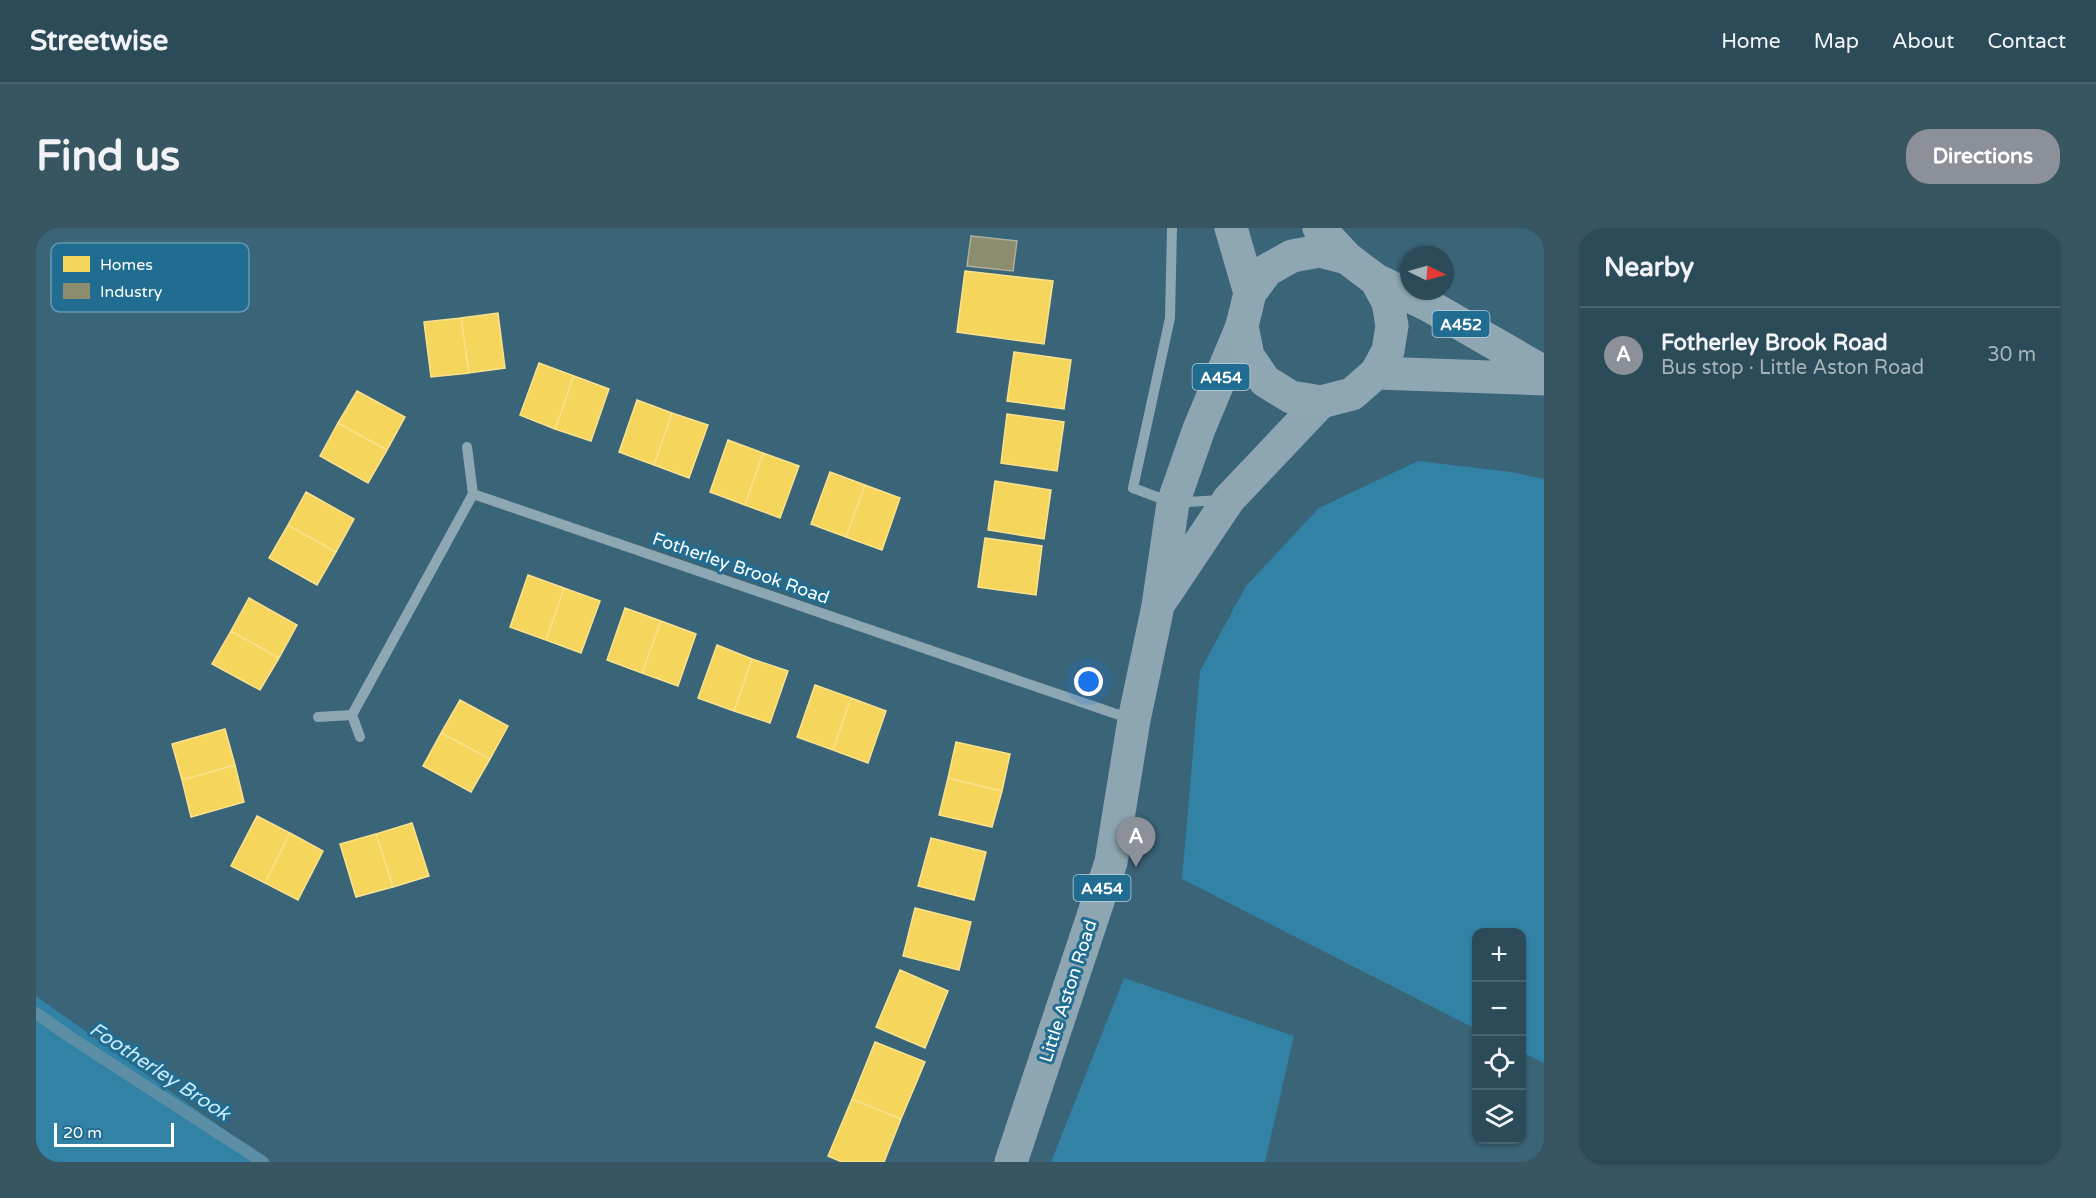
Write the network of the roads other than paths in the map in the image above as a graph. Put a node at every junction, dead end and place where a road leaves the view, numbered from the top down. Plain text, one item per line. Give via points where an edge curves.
1 (1172, 228) edge
2 (1231, 228) edge
3 (1319, 228) edge
4 (1347, 258) junction
5 (1376, 280) junction
6 (1250, 293) junction
7 (1242, 326) junction
8 (1544, 372) edge
9 (1376, 373) junction
10 (1544, 379) edge
11 (1321, 402) junction
12 (467, 447) dead end
13 (474, 494) junction
14 (1229, 499) junction
15 (1173, 503) junction
16 (1158, 606) junction
17 (352, 715) junction
18 (318, 717) dead end
19 (1134, 720) junction
20 (360, 737) dead end
21 (1011, 1162) edge

1 - 15 street via 1170,318 1133,488
2 - 6 highway
3 - 4 highway
4 - 5 highway
4 - 6 highway via 1320,251 1292,256 1268,270
5 - 8 highway, A452
5 - 9 highway via 1388,302 1392,326 1388,351
6 - 7 highway
7 - 11 highway via 1248,356 1265,381 1291,397
7 - 15 main road, A454
9 - 10 highway
9 - 11 highway via 1352,394
11 - 14 main road, A454
12 - 13 street
13 - 17 street
13 - 19 street, Fotherley Brook Road
14 - 15 street
14 - 16 main road, A454
15 - 16 main road, A454
16 - 19 main road, Little Aston Road / A454
17 - 18 street
17 - 20 street
19 - 21 main road, Little Aston Road / A454 via 1111,862

